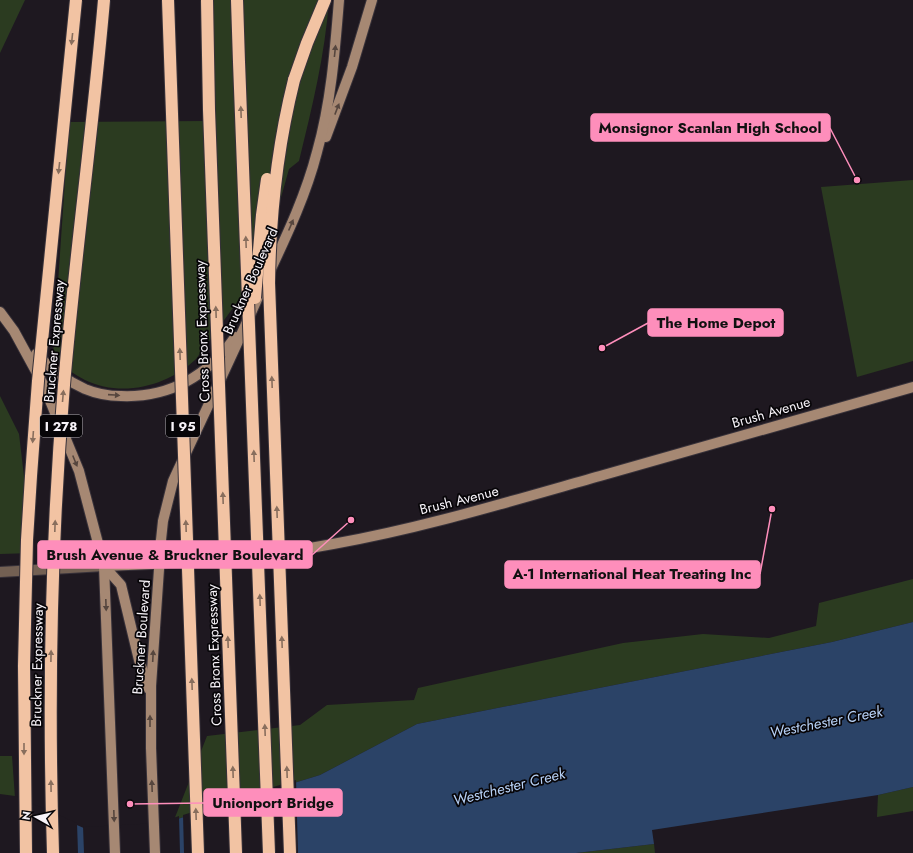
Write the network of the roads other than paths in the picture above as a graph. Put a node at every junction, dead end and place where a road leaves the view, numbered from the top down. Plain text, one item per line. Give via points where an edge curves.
1 (76, 0) edge
2 (104, 0) edge
3 (168, 0) edge
4 (207, 0) edge
5 (238, 0) edge
6 (325, 0) edge
7 (339, 0) edge
8 (372, 0) edge
9 (294, 80) junction
10 (307, 185) junction
11 (252, 311) junction
12 (0, 312) edge
13 (14, 331) junction
14 (251, 379) junction
15 (913, 387) edge
16 (159, 564) junction
17 (104, 566) junction
18 (0, 572) edge
19 (151, 695) junction
20 (26, 853) edge
21 (53, 853) edge
22 (115, 853) edge
23 (155, 853) edge
24 (198, 853) edge
25 (236, 853) edge
26 (269, 853) edge
27 (290, 853) edge

1 -> 20 highway, Bruckner Expressway / I 278, bridge via 38,381 30,490 24,672
21 -> 2 highway, Bruckner Expressway / I 278, bridge via 51,656 57,482 67,355
24 -> 3 highway, I 95, bridge
25 -> 4 highway, Cross Bronx Expressway, bridge
14 -> 5 highway, bridge
6 - 9 highway
10 -> 7 main road, Bruckner Boulevard via 326,115
10 -> 8 main road via 345,87
9 - 14 highway, bridge via 277,133 266,181 257,270
27 -> 9 highway, bridge via 269,283 274,184 284,119
11 -> 10 main road, Bruckner Boulevard
13 -> 11 main road via 50,367 74,384 100,394 148,395 165,392 207,367 232,342
11 - 16 main road, Bruckner Boulevard via 173,481 163,521
12 - 13 main road, Bruckner Boulevard
13 -> 17 main road, Bruckner Boulevard via 44,386 79,471
26 -> 14 highway, bridge
15 - 16 main road, Brush Avenue via 488,508 381,535 224,559
16 - 17 main road, Brush Avenue
19 -> 16 main road, Bruckner Boulevard
17 - 18 street, Brush Avenue
17 - 19 main road via 121,585
17 -> 22 main road, Bruckner Boulevard
23 -> 19 main road, Bruckner Boulevard

